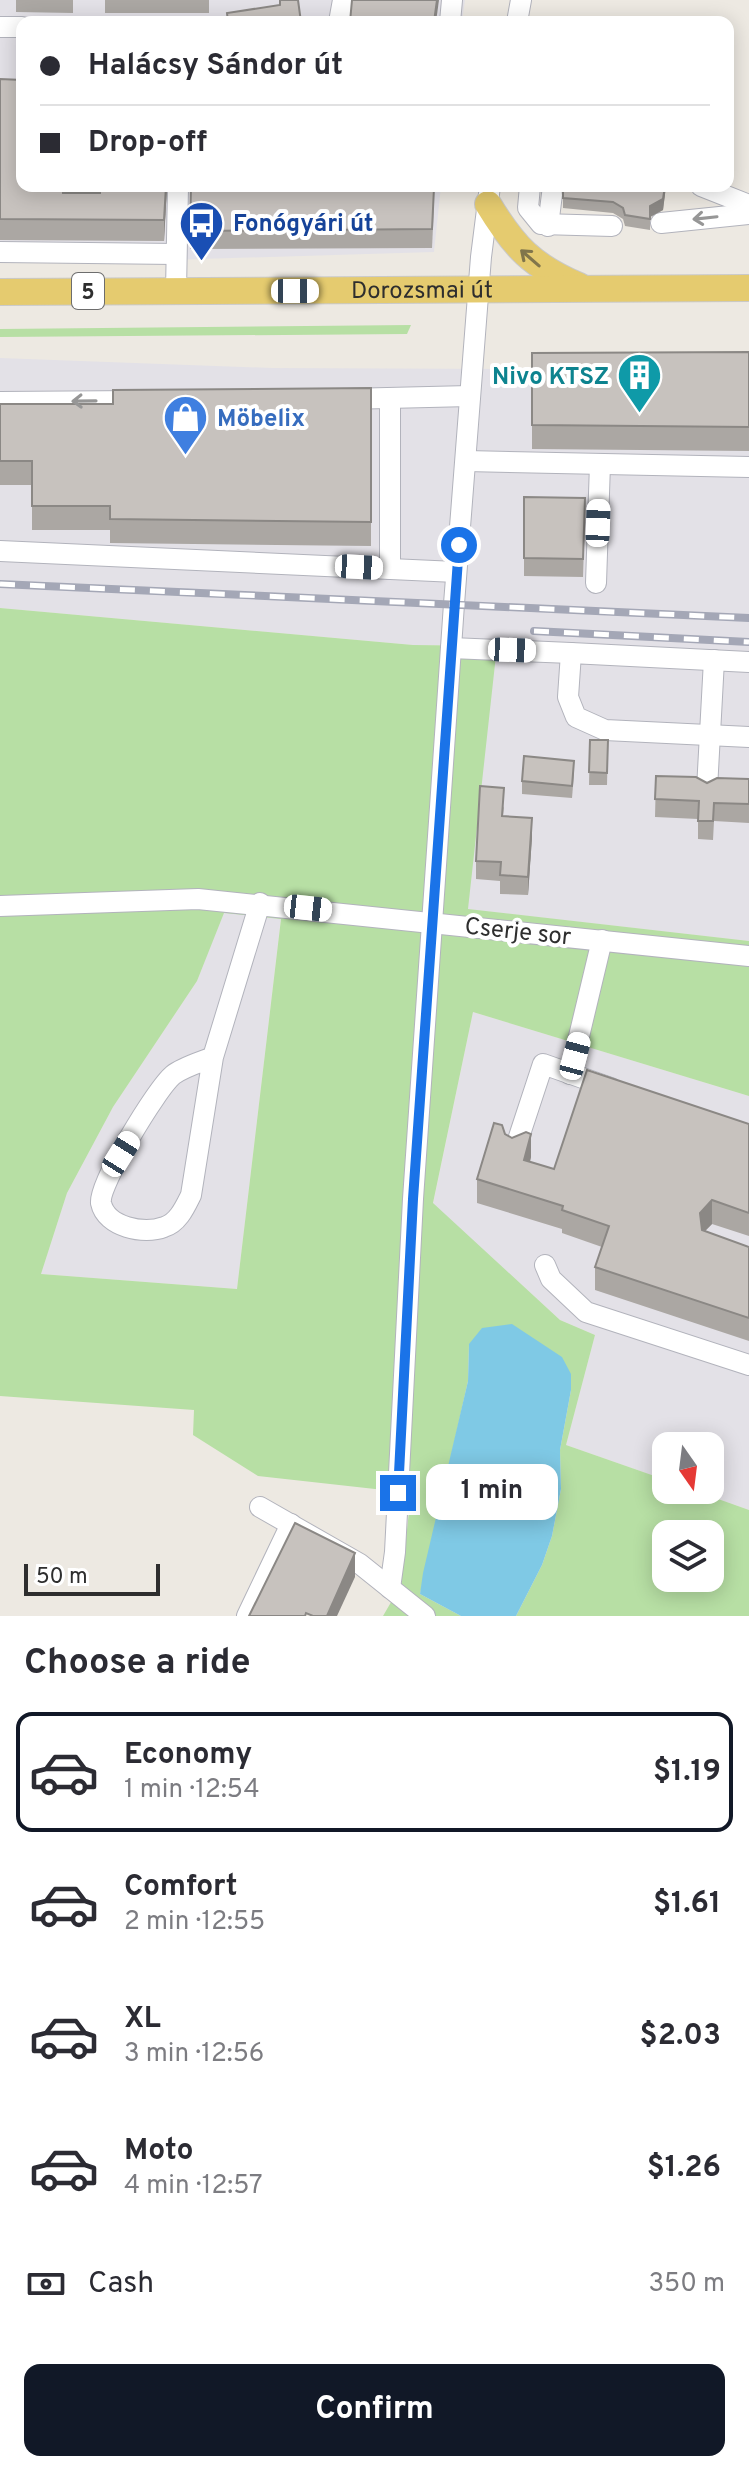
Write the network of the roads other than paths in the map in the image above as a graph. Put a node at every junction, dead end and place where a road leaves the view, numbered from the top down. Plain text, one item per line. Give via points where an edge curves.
1 (178, 192) edge
2 (529, 192) edge
3 (716, 192) edge
4 (552, 194) dead end
5 (489, 195) edge
6 (749, 205) edge
7 (749, 214) edge
8 (661, 223) dead end
9 (548, 226) junction
10 (612, 226) dead end
11 (0, 252) edge
12 (176, 254) junction
13 (749, 288) edge
14 (590, 290) junction
15 (176, 291) junction
16 (0, 292) edge
17 (478, 292) junction
18 (470, 396) junction
19 (390, 398) junction
20 (329, 399) edge
21 (157, 400) edge
22 (0, 402) edge
23 (466, 461) junction
24 (600, 464) junction
25 (749, 467) edge
26 (0, 551) edge
27 (390, 569) junction
28 (456, 572) junction
29 (596, 583) dead end
30 (451, 648) junction
31 (571, 653) junction
32 (714, 660) junction
33 (749, 662) edge
34 (710, 735) junction
35 (749, 737) edge
36 (707, 789) edge
37 (260, 903) junction
38 (0, 906) edge
39 (432, 922) junction
40 (602, 940) junction
41 (749, 956) edge
42 (213, 1057) junction
43 (570, 1074) junction
44 (630, 1094) edge
45 (515, 1149) edge
46 (545, 1265) dead end
47 (749, 1365) edge
48 (260, 1507) dead end
49 (291, 1524) junction
50 (390, 1588) junction
51 (247, 1616) edge
52 (425, 1616) edge

1 - 12 street
2 - 9 street via 528,208
3 - 6 street
4 - 9 street
14 -> 5 main road via 546,272 521,252
5 - 17 street
7 -> 8 street
9 - 10 street
11 - 12 street
12 - 15 street
13 - 14 main road, Dorozsmai út / 5
14 - 17 main road, Dorozsmai út / 5
15 - 16 main road, Dorozsmai út / 5
15 - 17 main road, Dorozsmai út / 5
17 - 18 street
18 - 19 street
18 - 23 street
19 - 20 street
19 - 27 street
21 -> 22 street
23 - 24 street
23 - 28 street
24 - 25 street
24 - 29 street
26 - 27 street
27 - 28 street
28 - 30 street
30 - 31 street
30 - 39 street
31 - 32 street
31 - 34 street via 570,708 588,725
32 - 33 street
32 - 34 street
34 - 35 street
34 - 36 street
37 - 38 street, Cserje sor via 198,899
37 - 39 street, Cserje sor
37 - 42 street
39 - 40 street, Cserje sor
39 - 50 street
40 - 41 street, Cserje sor
40 - 43 street
42 - 42 street via 173,1074 111,1170 100,1200 105,1215 119,1224 144,1230 165,1227 182,1213 191,1195
43 - 44 street
43 - 45 street via 543,1064
46 - 47 street via 551,1279 586,1312
48 - 49 street
49 - 50 street
49 - 51 street
50 - 52 street

